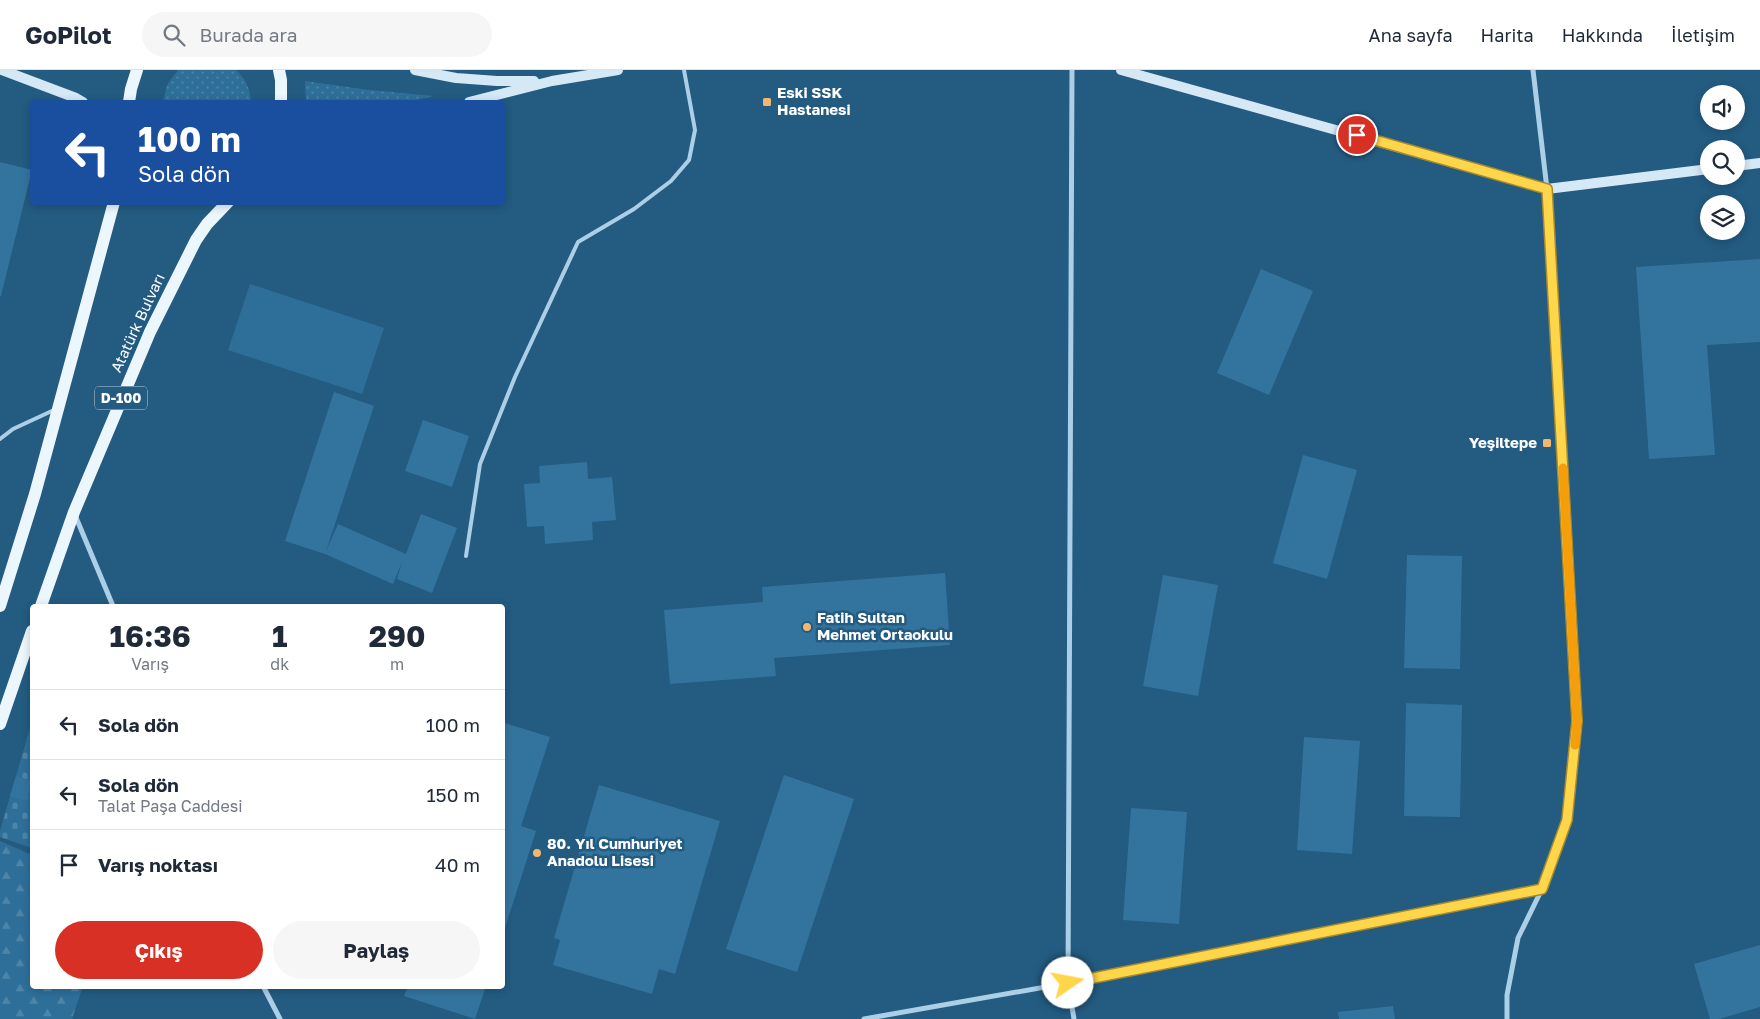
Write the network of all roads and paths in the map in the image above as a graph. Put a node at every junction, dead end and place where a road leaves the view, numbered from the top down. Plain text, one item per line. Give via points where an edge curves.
1 (2, 70) edge
2 (137, 70) edge
3 (279, 70) edge
4 (415, 70) edge
5 (618, 70) edge
6 (684, 70) edge
7 (1072, 70) edge
8 (1121, 70) edge
9 (1534, 70) edge
10 (552, 81) junction
11 (80, 100) edge
12 (130, 100) edge
13 (280, 100) edge
14 (477, 100) edge
15 (1760, 163) edge
16 (1745, 165) edge
17 (1700, 171) edge
18 (1547, 189) junction
19 (113, 205) edge
20 (225, 205) edge
21 (58, 408) junction
22 (0, 437) edge
23 (74, 512) junction
24 (466, 556) dead end
25 (42, 604) edge
26 (112, 604) edge
27 (0, 606) edge
28 (30, 637) edge
29 (0, 724) edge
30 (1542, 889) junction
31 (1068, 983) junction
32 (264, 989) edge
33 (280, 1019) edge
34 (864, 1019) edge
35 (1074, 1019) edge
36 (1507, 1019) edge

1 - 11 main road
2 - 12 main road
3 - 13 main road
4 - 10 main road via 456,78
5 - 10 main road
6 - 24 lane via 695,130 689,160 671,181 634,209 578,242 515,377 480,464
7 - 31 street
8 - 18 main road
9 - 18 street
10 - 14 main road
15 - 16 main road
17 - 18 main road
18 - 30 street via 1577,721 1567,820
19 - 21 main road
20 - 23 main road, Atatürk Bulvarı / D-100 via 196,240 150,332
21 - 22 lane
21 - 27 main road via 36,494
23 - 25 main road, Atatürk Bulvarı / D-100
23 - 26 street
28 - 29 main road
30 - 31 street
30 - 36 street via 1518,938 1507,995
31 - 34 street
31 - 35 street
32 - 33 street

